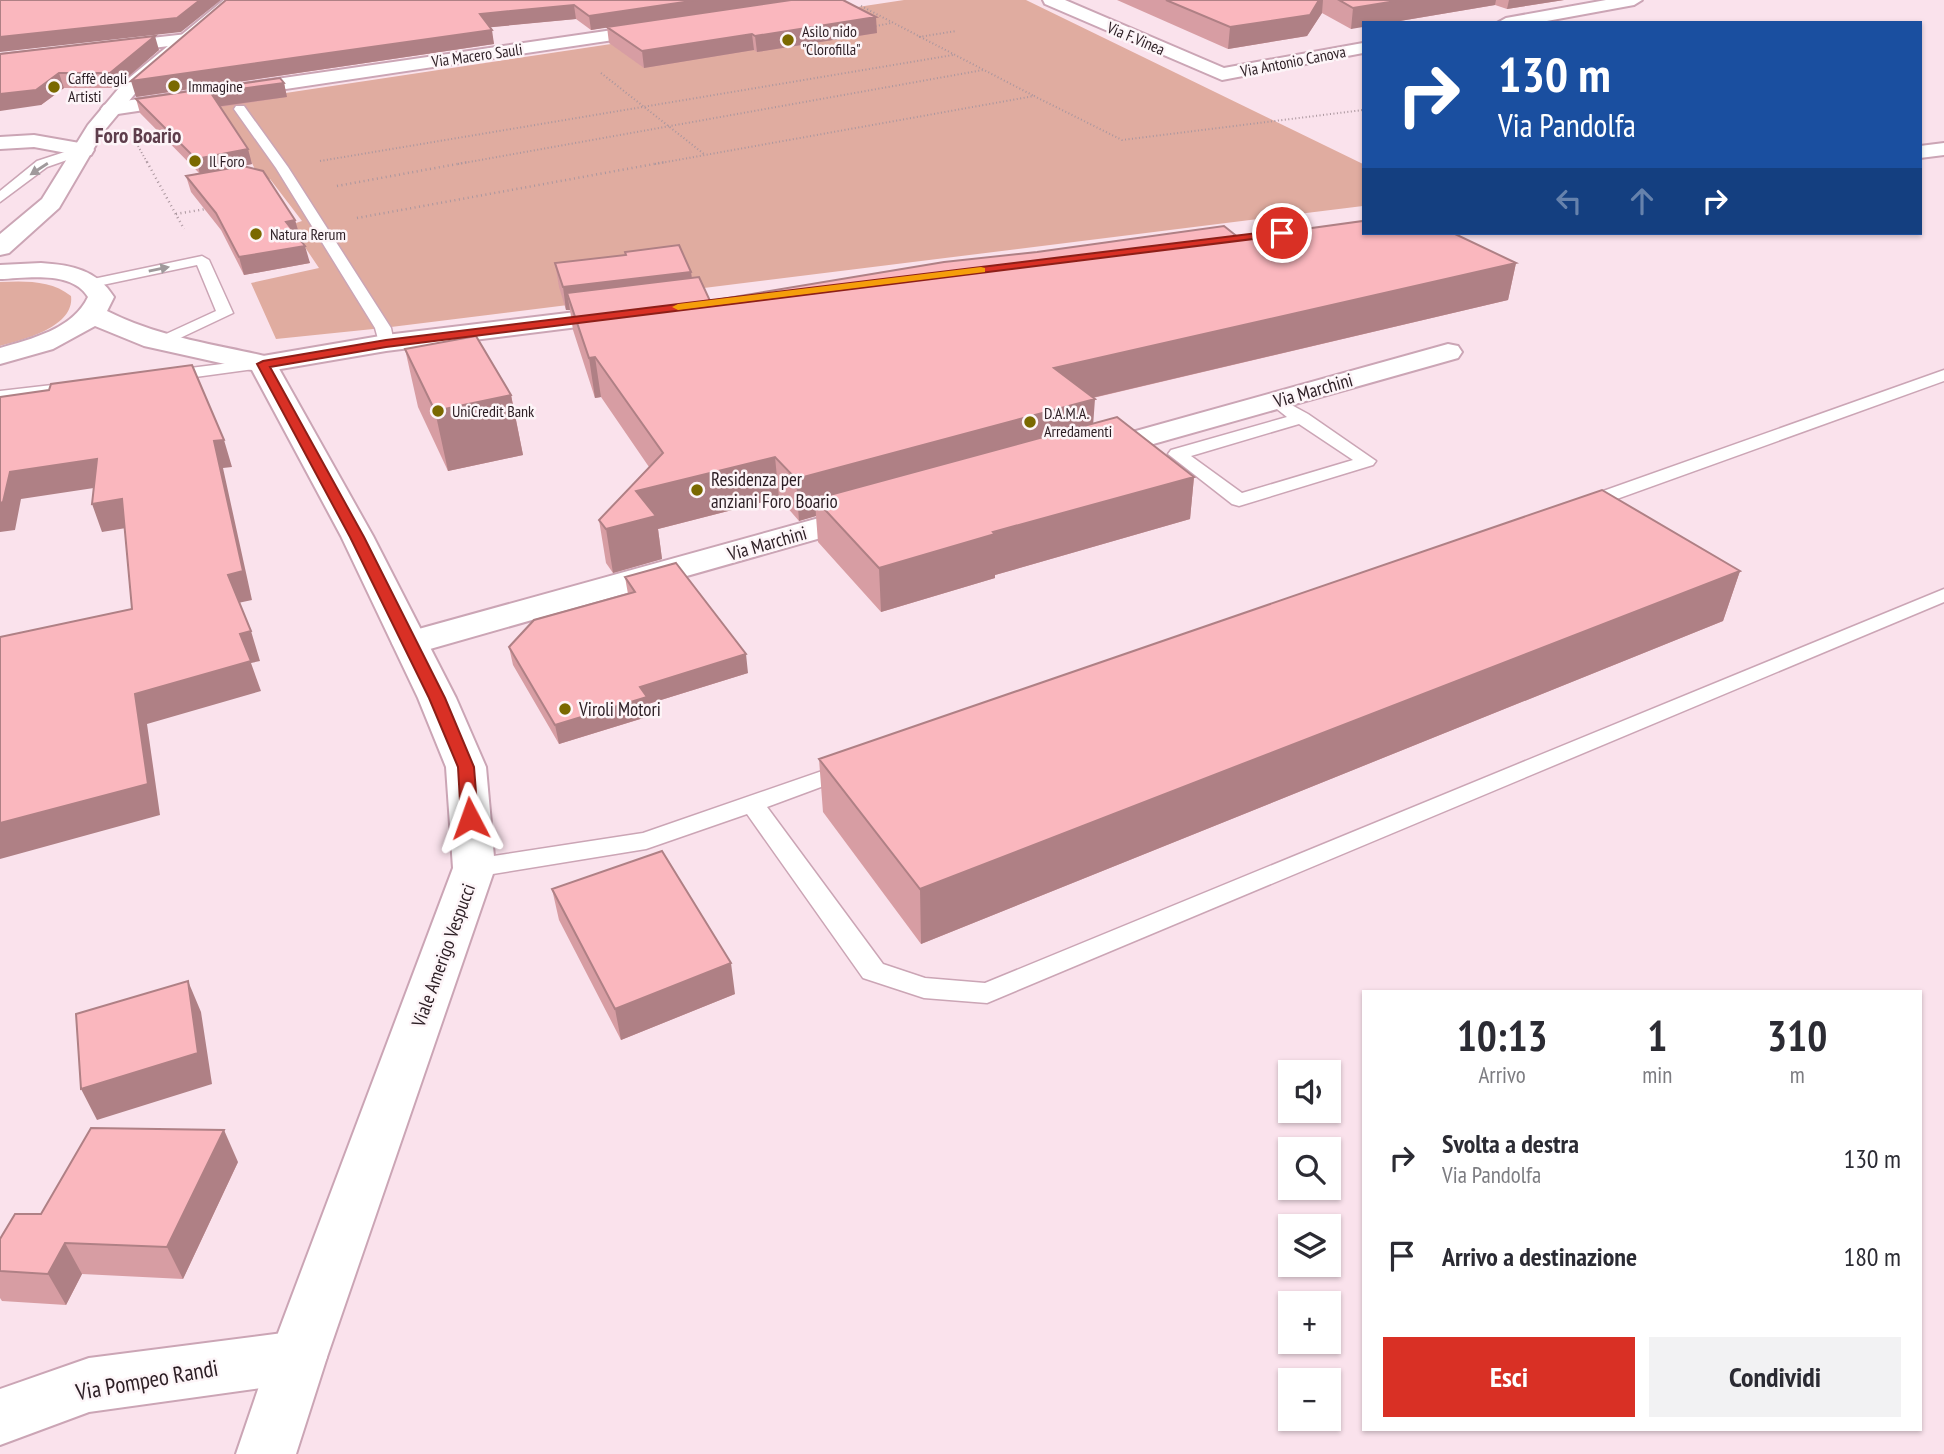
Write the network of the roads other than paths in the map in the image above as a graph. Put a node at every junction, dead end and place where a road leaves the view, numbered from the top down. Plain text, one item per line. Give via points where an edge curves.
1 (234, 0) edge
2 (1051, 0) edge
3 (1634, 0) edge
4 (1517, 21) edge
5 (682, 24) edge
6 (187, 39) junction
7 (1362, 48) edge
8 (0, 61) edge
9 (1222, 74) joint
10 (111, 108) junction
11 (240, 109) edge
12 (0, 143) edge
13 (1944, 149) edge
14 (83, 150) junction
15 (1922, 152) edge
16 (0, 198) edge
17 (51, 203) junction
18 (0, 248) edge
19 (0, 272) edge
20 (83, 279) junction
21 (647, 311) edge
22 (92, 314) junction
23 (159, 342) junction
24 (386, 343) junction
25 (1448, 352) dead end
26 (0, 356) edge
27 (263, 364) junction
28 (1944, 375) edge
29 (145, 379) edge
30 (64, 388) edge
31 (0, 396) edge
32 (1275, 401) junction
33 (1302, 418) junction
34 (1062, 461) edge
35 (889, 509) edge
36 (1564, 512) edge
37 (1944, 595) edge
38 (410, 643) junction
39 (870, 761) edge
40 (752, 804) junction
41 (474, 868) junction
42 (298, 1357) junction
43 (0, 1418) edge
44 (266, 1454) edge

1 - 6 street
2 - 9 street, Via F.Vinea
3 - 4 street
5 - 10 street, Via Macero Sauli
6 - 8 street
6 - 10 street
7 - 9 street, Via Antonio Canova
10 - 14 street
11 - 24 lane via 383,328
12 - 14 street via 34,141
13 - 15 street
14 -> 16 lane via 42,164
14 - 17 street
17 - 18 street
17 - 20 street via 56,240
19 - 20 street via 51,271
20 - 22 street via 101,297
20 -> 23 lane via 202,260 225,313
21 - 24 street
22 - 23 street via 121,330
22 - 26 street via 65,333
23 - 27 street
24 - 27 street
25 - 32 street, Via Marchini
27 - 29 lane
27 - 38 street, Viale Amerigo Vespucci
28 - 36 lane
30 - 31 lane
32 - 33 lane
32 - 34 street, Via Marchini
33 - 33 lane via 1367,461 1239,500 1177,454
35 - 38 street, Via Marchini
37 - 40 lane via 987,993 924,988 873,971
38 - 41 street, Viale Amerigo Vespucci via 466,767
39 - 40 lane
40 - 41 lane via 646,841
41 - 42 street, Viale Amerigo Vespucci
42 - 43 street, Via Pompeo Randi via 89,1385
42 - 44 street, Viale Amerigo Vespucci

